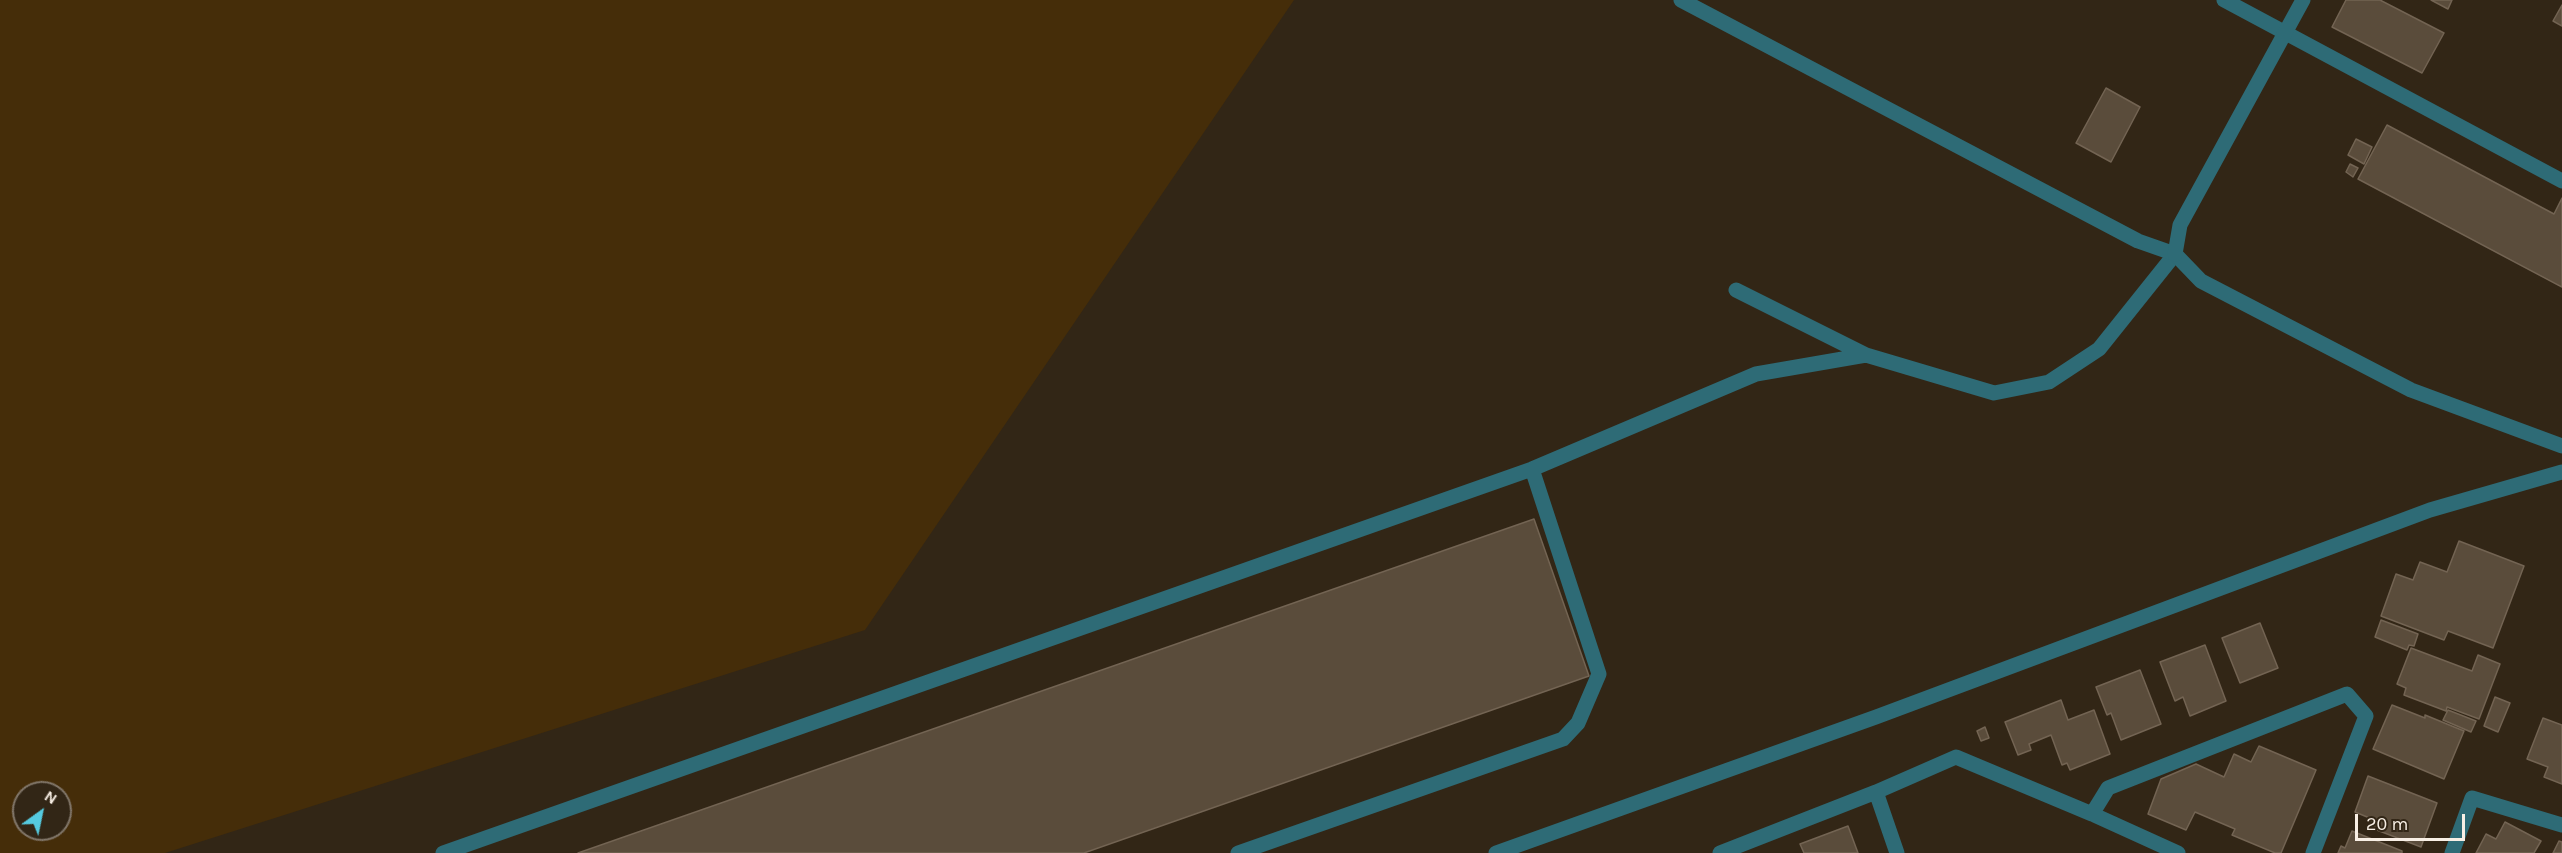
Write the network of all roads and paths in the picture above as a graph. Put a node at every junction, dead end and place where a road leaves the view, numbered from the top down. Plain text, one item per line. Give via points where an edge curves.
1 (1681, 0) edge
2 (2224, 0) edge
3 (2303, 0) edge
4 (2286, 32) junction
5 (2562, 181) edge
6 (2175, 254) junction
7 (1736, 290) dead end
8 (1866, 355) junction
9 (2562, 446) edge
10 (1532, 469) junction
11 (2562, 472) edge
12 (1876, 792) junction
13 (2092, 814) junction
14 (2562, 825) edge
15 (443, 853) edge
16 (1238, 853) edge
17 (1497, 853) edge
18 (1720, 853) edge
19 (1897, 853) edge
20 (2178, 853) edge
21 (2313, 853) edge
22 (2452, 853) edge

1 - 6 street via 2138,241
2 - 4 street
3 - 4 street
4 - 5 street
4 - 6 street via 2180,225
6 - 8 street via 2099,349 2049,381 1994,393
6 - 9 street via 2201,281 2411,390
7 - 8 street
8 - 10 street via 1756,374
10 - 15 street
10 - 16 street via 1599,674 1578,723 1563,739
11 - 17 street via 2430,510 1876,717
12 - 13 street via 1956,757
12 - 18 street
12 - 19 street
13 - 20 street
13 - 21 street via 2108,788 2347,694 2366,717
14 - 22 street via 2472,798

